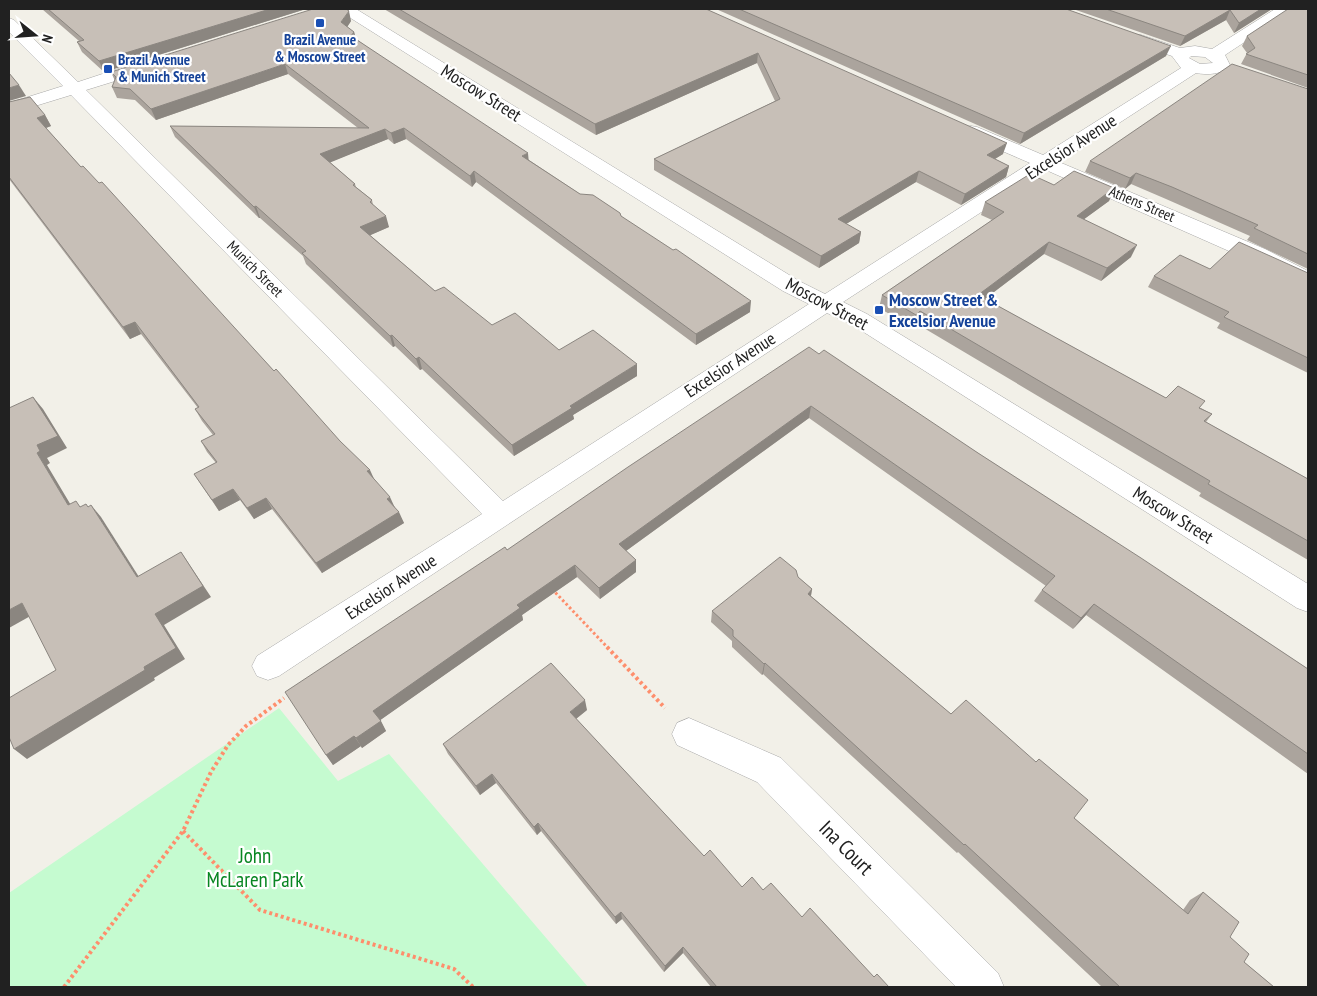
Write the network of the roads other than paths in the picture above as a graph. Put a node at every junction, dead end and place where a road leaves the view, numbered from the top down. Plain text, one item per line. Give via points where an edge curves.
1 (346, 9) edge
2 (1285, 9) edge
3 (9, 23) edge
4 (1117, 31) edge
5 (1218, 60) junction
6 (160, 61) edge
7 (1188, 61) junction
8 (1240, 71) edge
9 (74, 88) junction
10 (9, 109) edge
11 (958, 126) edge
12 (1046, 164) junction
13 (1308, 279) edge
14 (826, 303) junction
15 (501, 516) junction
16 (1308, 599) edge
17 (268, 666) dead end
18 (689, 734) road end
19 (984, 987) edge

1 - 14 street, Moscow Street via 791,286
2 - 5 street
3 - 9 street, Munich Street
4 - 7 street
5 - 7 street via 1212,69
5 - 8 street
6 - 9 street
7 - 12 street, Excelsior Avenue
9 - 10 street
9 - 15 street, Munich Street
11 - 12 street, Athens Street
12 - 13 street, Athens Street
12 - 14 street, Excelsior Avenue
14 - 15 street, Excelsior Avenue
14 - 16 street, Moscow Street via 859,319
15 - 17 street, Excelsior Avenue
18 - 19 street, Ina Court via 768,770

